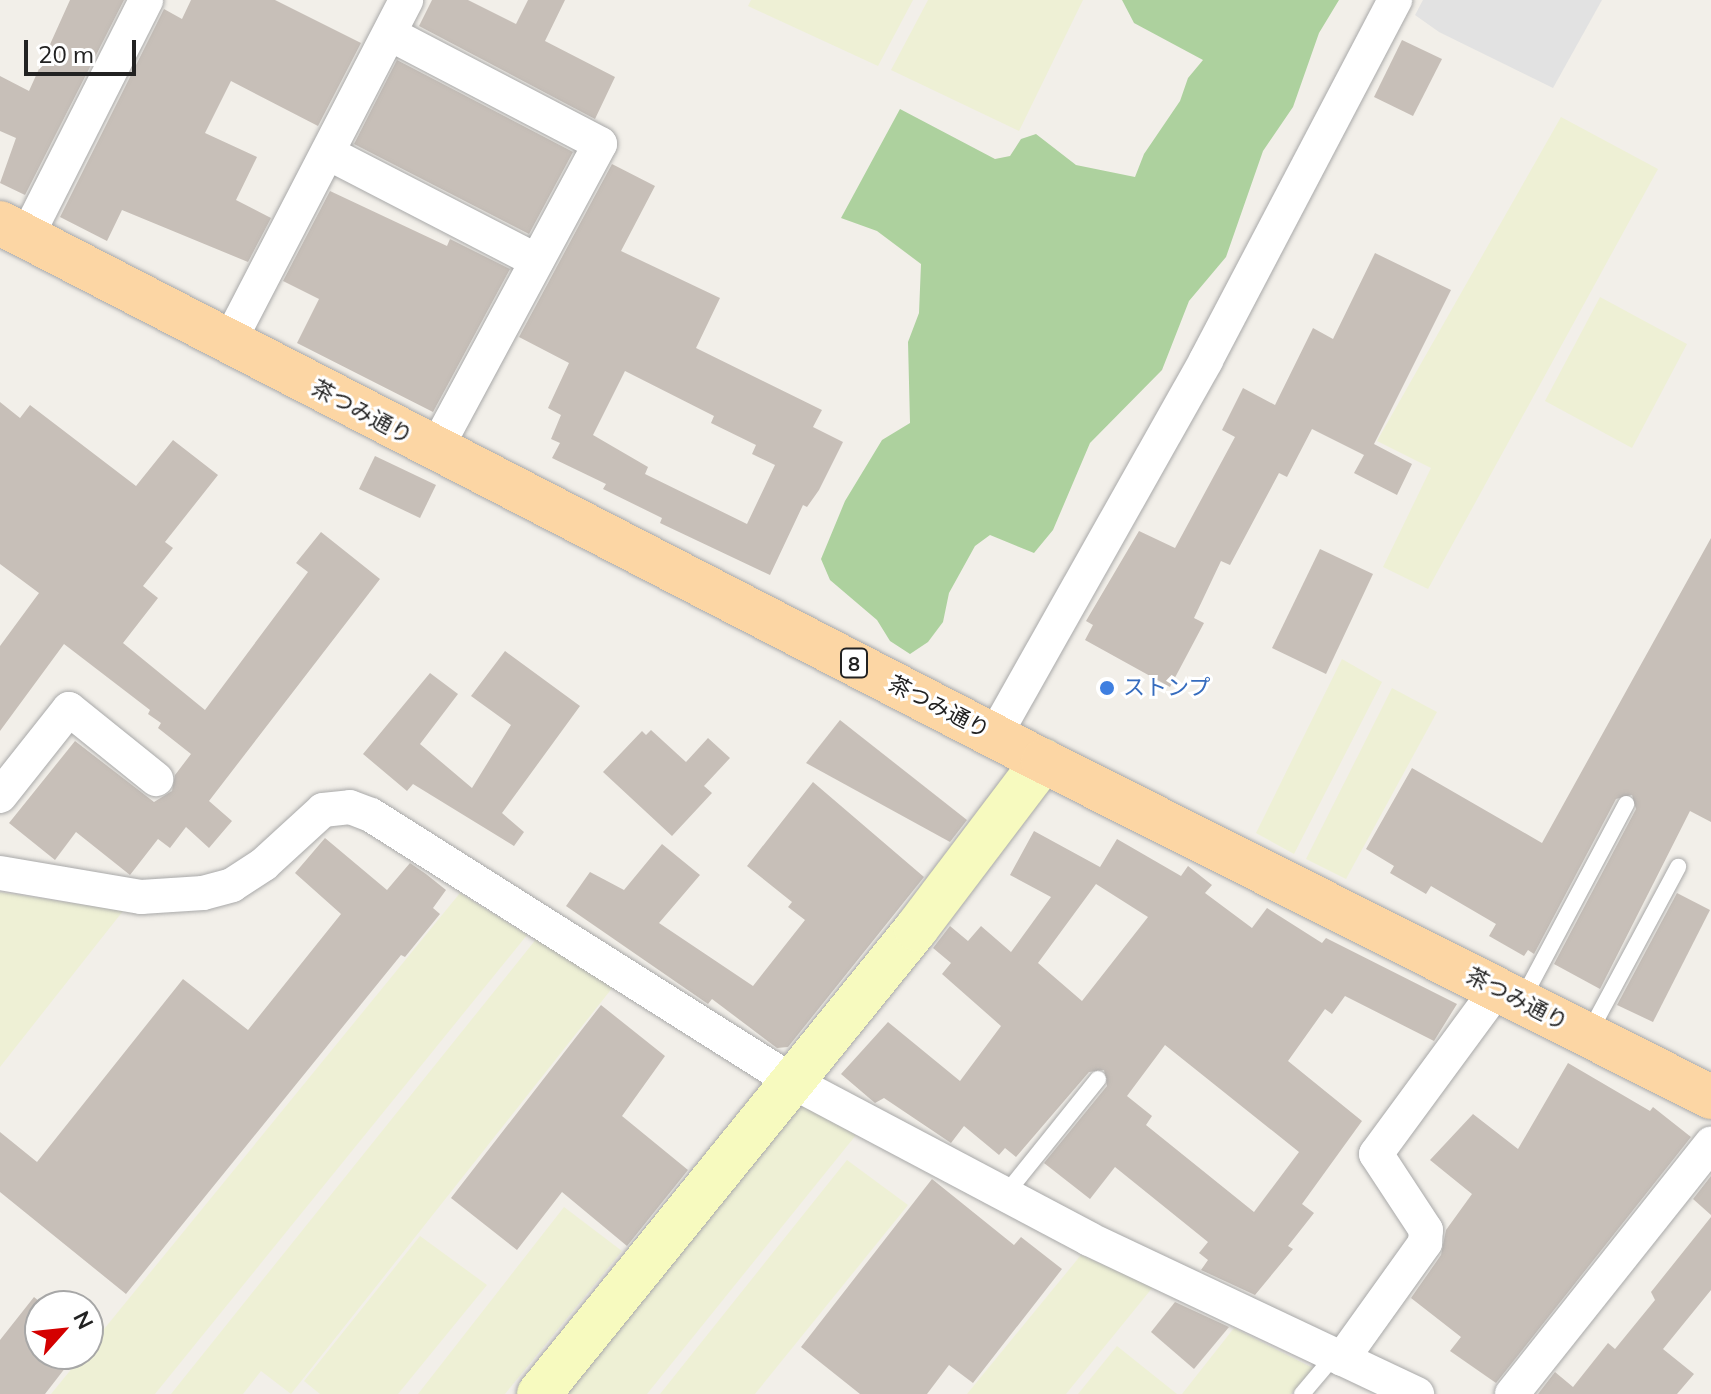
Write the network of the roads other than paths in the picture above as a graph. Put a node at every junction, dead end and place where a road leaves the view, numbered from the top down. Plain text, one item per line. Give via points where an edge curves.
1 (146, 0) edge
2 (406, 0) edge
3 (1395, 0) edge
4 (390, 34) junction
5 (328, 153) junction
6 (13, 229) edge
7 (537, 261) junction
8 (229, 342) junction
9 (435, 450) junction
10 (995, 735) junction
11 (1043, 761) junction
12 (156, 779) dead end
13 (0, 796) edge
14 (1626, 804) dead end
15 (1678, 867) dead end
16 (0, 873) edge
17 (1509, 995) junction
18 (1588, 1035) junction
19 (1098, 1079) dead end
20 (791, 1081) junction
21 (1711, 1097) edge
22 (1711, 1144) edge
23 (1004, 1196) junction
24 (1338, 1357) junction
25 (539, 1394) edge
26 (1302, 1394) edge
27 (1417, 1394) edge
28 (1512, 1394) edge

1 - 6 street
2 - 4 street
3 - 10 street via 1206,360
4 - 5 street
4 - 7 street via 600,144
5 - 7 street
5 - 8 street
6 - 8 main road, 茶つみ通り / 8
7 - 9 street
8 - 9 main road, 茶つみ通り / 8
9 - 10 main road, 茶つみ通り / 8
10 - 11 main road, 茶つみ通り / 8
11 - 17 main road, 茶つみ通り / 8
11 - 20 street via 916,929
12 - 13 street via 69,709
14 - 17 lane
15 - 18 lane
16 - 20 street via 141,897 203,893 232,885 264,864 309,818 350,807 383,822
17 - 18 main road, 茶つみ通り / 8
17 - 24 street via 1376,1154 1426,1230 1425,1243
18 - 21 main road, 茶つみ通り / 8
19 - 23 lane
20 - 23 street
20 - 25 street
22 - 28 street
23 - 24 street
24 - 26 lane
24 - 27 street

